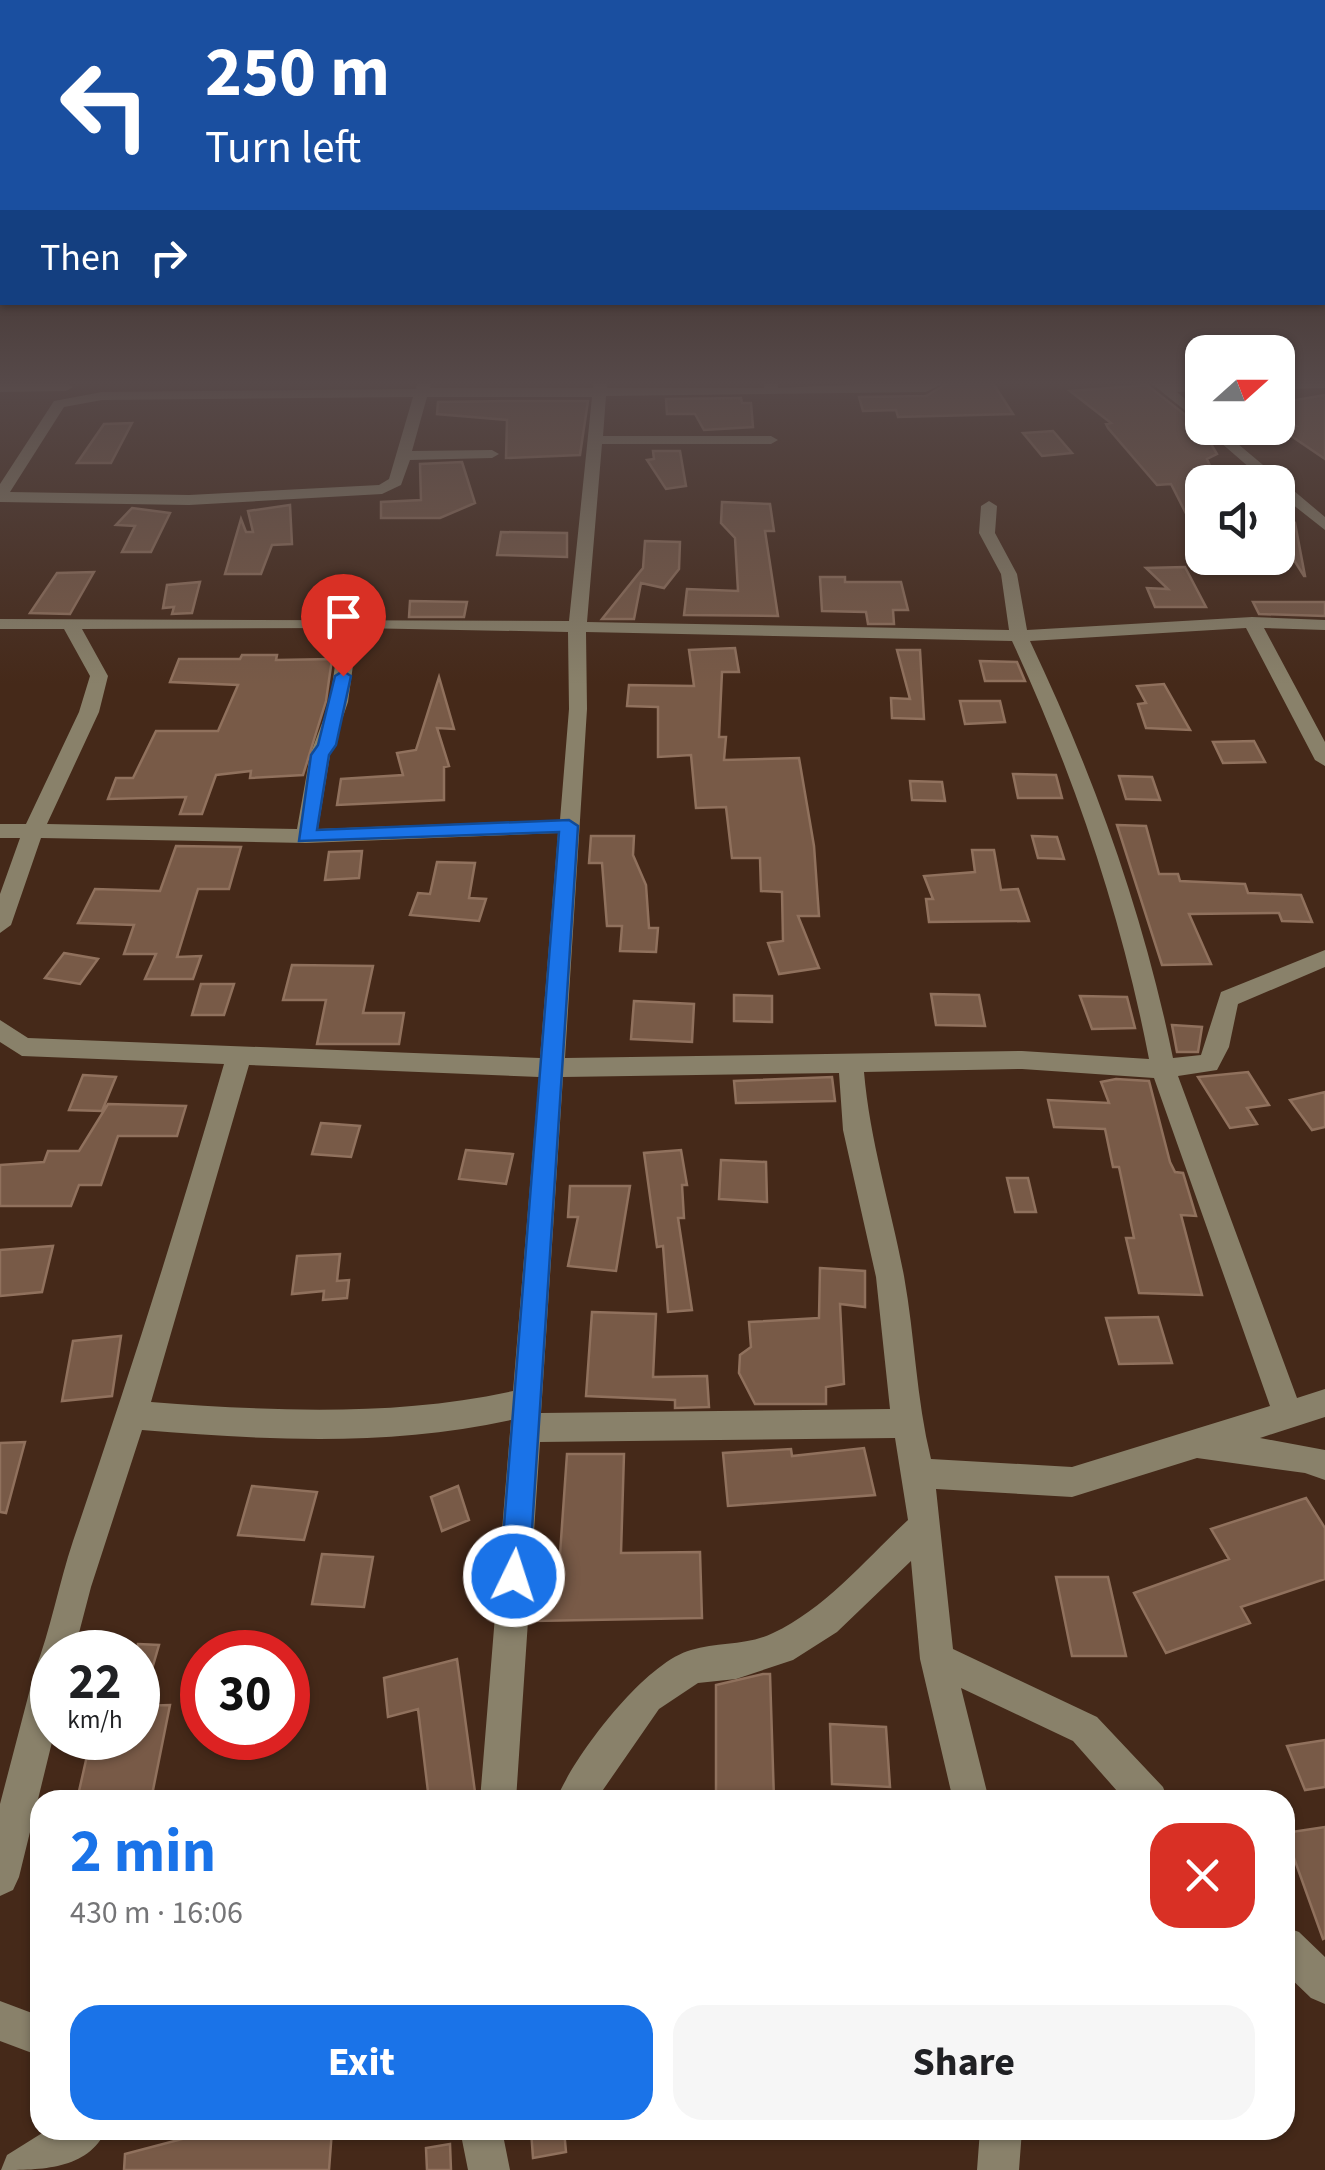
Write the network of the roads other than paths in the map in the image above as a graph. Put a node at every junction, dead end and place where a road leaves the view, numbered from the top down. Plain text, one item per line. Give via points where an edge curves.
1 (396, 481) edge
2 (591, 481) edge
3 (1274, 481) edge
4 (0, 497) edge
5 (989, 506) dead end
6 (1325, 525) edge
7 (1252, 622) junction
8 (350, 623) junction
9 (0, 624) edge
10 (70, 624) junction
11 (1325, 624) edge
12 (577, 629) junction
13 (1020, 636) junction
14 (1325, 760) edge
15 (569, 826) junction
16 (0, 831) edge
17 (34, 831) junction
18 (306, 836) junction
19 (0, 925) edge
20 (1325, 958) edge
21 (0, 1029) edge
22 (239, 1056) junction
23 (852, 1061) junction
24 (551, 1068) junction
25 (1162, 1069) junction
26 (1325, 1403) edge
27 (1288, 1414) junction
28 (129, 1415) junction
29 (526, 1415) junction
30 (907, 1423) junction
31 (1188, 1444) junction
32 (1325, 1465) edge
33 (919, 1473) junction
34 (922, 1529) junction
35 (64, 1630) edge
36 (937, 1660) junction
37 (30, 1758) edge
38 (499, 1790) edge
39 (581, 1790) edge
40 (969, 1790) edge
41 (1141, 1790) edge
42 (0, 1877) edge
43 (1295, 1956) edge
44 (1325, 1984) edge
45 (0, 2022) edge
46 (30, 2032) edge
47 (69, 2140) edge
48 (482, 2140) edge
49 (1000, 2140) edge
50 (22, 2170) edge
51 (489, 2170) edge
52 (998, 2170) edge

1 - 4 street via 366,492 189,500
2 - 12 street
3 - 6 street
5 - 13 street via 987,533 1009,574
7 - 11 street
7 - 13 street
7 - 14 street
8 - 10 street
8 - 12 street
8 - 18 street via 339,702 320,755
9 - 10 street
10 - 17 street via 99,676
12 - 13 street
12 - 15 street
13 - 25 street via 1085,787 1143,967
15 - 18 street
15 - 24 street
16 - 17 street
17 - 18 street
17 - 19 street
20 - 25 street via 1229,998 1220,1013 1218,1052 1208,1063
21 - 22 street via 22,1047
22 - 24 street
22 - 28 street
23 - 24 street
23 - 25 street via 1022,1060
23 - 30 street via 856,1130 890,1277
24 - 29 street
25 - 27 street
26 - 27 street
27 - 31 street
28 - 29 street via 279,1427
28 - 35 street
29 - 30 street
29 - 38 street
30 - 33 street
31 - 32 street
31 - 33 street via 1072,1482
33 - 34 street
34 - 36 street
34 - 39 street via 824,1620 781,1648 693,1666 648,1696
36 - 40 street
36 - 41 street via 1085,1728
37 - 42 street
43 - 44 street
45 - 46 street
47 - 50 street
48 - 51 street
49 - 52 street

